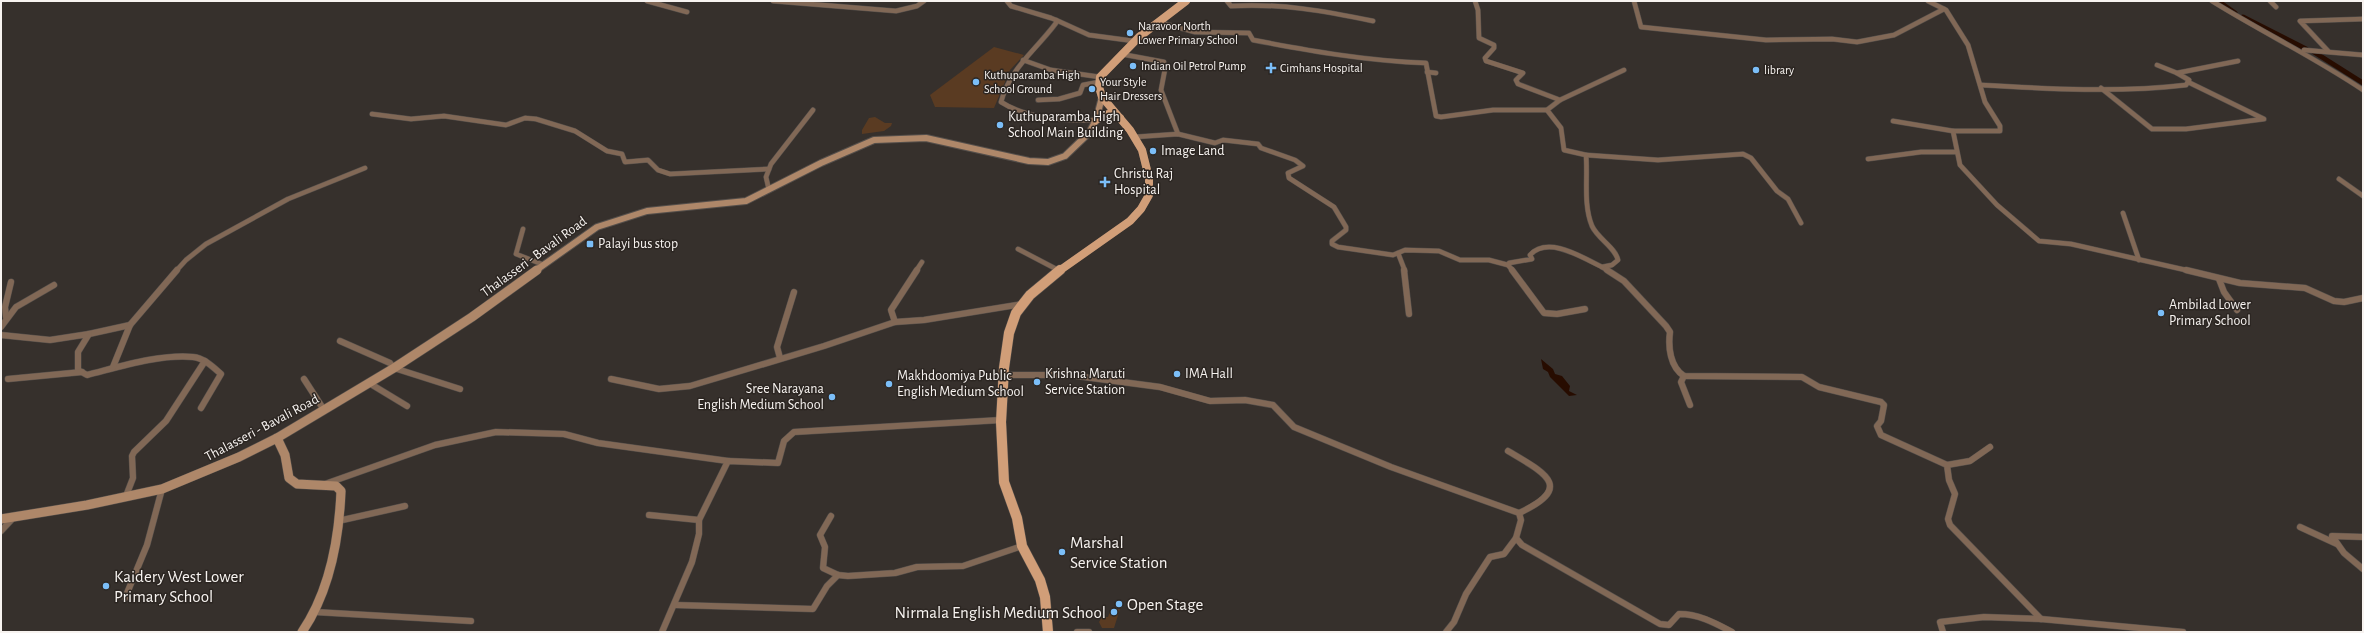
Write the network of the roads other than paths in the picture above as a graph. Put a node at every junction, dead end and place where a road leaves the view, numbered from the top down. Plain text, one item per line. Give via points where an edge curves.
1 (647, 1) edge
2 (773, 1) edge
3 (924, 1) edge
4 (1007, 1) edge
5 (1186, 1) edge
6 (1227, 1) edge
7 (1475, 1) edge
8 (1634, 1) edge
9 (1928, 1) edge
10 (2212, 1) edge
11 (2270, 1) edge
12 (2276, 7) dead end
13 (1944, 9) junction
14 (687, 12) dead end
15 (2363, 19) edge
16 (1056, 20) junction
17 (1373, 21) dead end
18 (1162, 23) junction
19 (1134, 41) junction
20 (2301, 50) junction
21 (2328, 51) junction
22 (1121, 54) junction
23 (2363, 56) edge
24 (1023, 60) junction
25 (2238, 61) dead end
26 (2157, 65) dead end
27 (1624, 70) dead end
28 (1427, 72) junction
29 (1436, 73) dead end
30 (2177, 73) junction
31 (1100, 79) junction
32 (2188, 82) junction
33 (1981, 84) junction
34 (2101, 88) junction
35 (2363, 90) edge
36 (1102, 97) junction
37 (1038, 100) dead end
38 (1560, 100) junction
39 (813, 110) dead end
40 (1547, 110) junction
41 (372, 114) dead end
42 (1117, 114) junction
43 (1097, 117) junction
44 (1893, 121) dead end
45 (1952, 131) junction
46 (1178, 134) junction
47 (1134, 137) junction
48 (1956, 152) junction
49 (1586, 155) junction
50 (1868, 159) dead end
51 (365, 168) dead end
52 (769, 169) junction
53 (2339, 179) dead end
54 (769, 190) junction
55 (2363, 196) edge
56 (2123, 213) dead end
57 (1801, 223) dead end
58 (523, 229) dead end
59 (1018, 249) dead end
60 (1398, 253) junction
61 (2139, 260) junction
62 (922, 262) dead end
63 (1591, 262) junction
64 (544, 264) junction
65 (1508, 265) junction
66 (1612, 265) junction
67 (1602, 267) junction
68 (1060, 271) junction
69 (2219, 279) junction
70 (11, 282) dead end
71 (54, 285) dead end
72 (794, 292) dead end
73 (2363, 298) edge
74 (1023, 304) junction
75 (1584, 309) dead end
76 (2237, 310) dead end
77 (1409, 314) dead end
78 (6, 318) junction
79 (895, 322) junction
80 (130, 325) junction
81 (1, 327) edge
82 (89, 334) junction
83 (1, 335) edge
84 (340, 341) dead end
85 (780, 358) junction
86 (205, 361) junction
87 (113, 367) junction
88 (394, 368) junction
89 (82, 372) junction
90 (1004, 376) junction
91 (1684, 376) junction
92 (8, 379) dead end
93 (304, 379) dead end
94 (611, 380) dead end
95 (369, 383) junction
96 (460, 389) dead end
97 (1690, 405) dead end
98 (407, 406) dead end
99 (201, 408) dead end
100 (324, 410) junction
101 (1001, 420) junction
102 (277, 438) junction
103 (1990, 447) dead end
104 (1508, 451) dead end
105 (728, 461) junction
106 (1947, 465) junction
107 (325, 484) junction
108 (162, 489) junction
109 (126, 496) junction
110 (405, 506) dead end
111 (1519, 513) junction
112 (649, 515) dead end
113 (830, 516) dead end
114 (14, 517) junction
115 (1, 520) edge
116 (699, 520) junction
117 (338, 521) junction
118 (2300, 526) dead end
119 (1, 531) edge
120 (2363, 537) edge
121 (1516, 538) junction
122 (2338, 544) junction
123 (1022, 546) junction
124 (2363, 569) edge
125 (838, 575) junction
126 (125, 598) dead end
127 (675, 605) junction
128 (315, 612) junction
129 (2041, 619) junction
130 (471, 621) dead end
131 (302, 632) edge
132 (662, 632) edge
133 (1048, 632) edge
134 (1076, 632) edge
135 (1089, 632) edge
136 (1446, 632) edge
137 (1732, 632) edge
138 (1942, 632) edge
139 (2183, 632) edge

1 - 14 street
2 - 3 street via 896,11 917,6
4 - 16 street via 1011,6
5 - 18 main road
6 - 17 street via 1231,6 1263,4 1309,8
7 - 38 street via 1478,10 1478,38 1494,45 1485,58 1486,61 1522,73 1516,80 1518,84
8 - 13 street via 1641,27 1766,40 1869,41 1894,35
9 - 13 street
10 - 20 street
11 - 12 street
13 - 33 street via 1968,45
15 - 21 street via 2300,21
16 - 19 street via 1089,35
16 - 24 street via 1054,27
18 - 19 main road
18 - 28 street via 1195,32 1249,33 1253,40 1320,53 1378,61 1422,62 1426,63
19 - 22 main road
20 - 21 street
20 - 35 street
21 - 23 street
22 - 31 main road
22 - 46 street via 1164,62 1166,67 1161,88 1163,100 1176,124
24 - 31 street via 1051,70
24 - 43 street via 1007,83 1001,102 1007,107 1072,121
25 - 30 street
26 - 30 street
27 - 38 street
28 - 29 street
28 - 40 street via 1436,116 1458,117 1475,112
30 - 32 street via 2189,80
31 - 36 main road
31 - 37 street via 1083,85 1080,94
32 - 34 street via 2186,85 2161,88
32 - 34 street via 2264,118 2186,129 2152,129
33 - 34 street via 2042,89
33 - 45 street via 1985,102 2000,126 2000,131
36 - 42 main road
36 - 43 main road, Thalasseri - Bavali Road
38 - 40 street
39 - 52 street via 797,133 777,154
40 - 49 street via 1561,128 1564,150
41 - 52 street via 411,119 444,116 502,125 525,118 549,122 575,131 607,151 622,154 625,162 648,160 658,170 670,174
42 - 43 main road
42 - 47 main road
43 - 54 main road, Thalasseri - Bavali Road via 1089,133 1079,144 1065,156 1048,162 1029,162 926,138 874,140 821,163
44 - 45 street
45 - 48 street
46 - 47 street
46 - 60 street via 1215,143 1223,140 1258,144 1267,151 1295,160 1303,166 1288,173 1289,178 1334,207 1346,227 1332,244 1371,253 1393,256
47 - 68 main road via 1142,150 1149,178 1148,195 1141,209 1130,221
48 - 50 street via 1921,152
48 - 61 street via 1960,165 1976,184 1996,205 2039,241 2071,244
49 - 57 street via 1658,160 1743,154 1751,158 1777,191 1788,199
49 - 66 street via 1587,210 1598,235 1617,256 1618,260
51 - 80 street via 288,199 206,244 186,260
52 - 54 street via 766,177
53 - 55 street
54 - 64 main road, Thalasseri - Bavali Road via 746,201 654,210 618,219 597,227
56 - 61 street
58 - 64 street via 516,254
59 - 68 street
60 - 65 street via 1405,250 1439,251 1460,260 1489,260
60 - 77 street via 1404,266
61 - 69 street
62 - 79 street via 891,310
63 - 65 street via 1562,249 1544,248 1531,252 1532,259
63 - 66 street
63 - 67 street
64 - 88 main road, Thalasseri - Bavali Road via 472,317
65 - 75 street via 1544,313 1557,314
66 - 67 street
67 - 91 street via 1624,281 1666,326 1670,332 1668,345 1671,355 1678,372
68 - 74 main road via 1030,295
69 - 73 street via 2304,288 2334,301 2344,302
69 - 76 street via 2224,292
70 - 78 street via 5,307
71 - 78 street via 20,305
72 - 85 street via 777,347
74 - 79 street via 924,320
74 - 90 main road via 1016,313 1010,333
78 - 81 street
79 - 85 street
80 - 82 street
80 - 87 street
82 - 83 street via 50,340
82 - 89 street via 78,352 78,370
84 - 88 street via 390,363
85 - 94 street via 690,386 659,388
86 - 87 street via 193,357 167,358
86 - 99 street via 221,374
86 - 109 street via 166,421 134,452 133,478
87 - 89 street via 96,374
88 - 95 main road, Thalasseri - Bavali Road
88 - 96 street
89 - 92 street
90 - 101 main road
90 - 111 street via 1069,375 1160,387 1210,400 1245,400 1273,405 1294,427 1391,467
91 - 97 street via 1681,382
91 - 106 street via 1802,378 1819,387 1881,402 1884,405 1881,421 1877,426 1881,435
93 - 100 street
95 - 98 street
95 - 100 main road, Thalasseri - Bavali Road
100 - 102 main road, Thalasseri - Bavali Road
101 - 105 street via 794,432 783,440 778,463
101 - 123 main road via 1004,482
102 - 107 main road via 285,455 289,478 297,484
102 - 108 main road, Thalasseri - Bavali Road via 206,472
103 - 106 street via 1970,461
104 - 111 street via 1540,472 1551,488 1551,493 1545,501
105 - 107 street via 598,443 564,434 496,432 435,445
105 - 116 street
106 - 129 street via 1948,480 1955,494 1948,519 1950,525
107 - 117 main road via 336,486 341,491
108 - 109 main road, Thalasseri - Bavali Road
108 - 126 street via 139,571
109 - 114 main road, Thalasseri - Bavali Road
110 - 117 street
111 - 121 street via 1521,520
112 - 116 street
113 - 125 street via 820,535 825,542 826,553 823,568
114 - 115 main road, Thalasseri - Bavali Road
114 - 119 street
116 - 127 street via 700,534
117 - 128 main road via 328,574
118 - 122 street
120 - 122 street via 2332,536
121 - 136 street via 1504,554 1490,557
121 - 137 street via 1522,545 1660,624 1669,625 1679,614 1698,615
122 - 124 street via 2344,553
123 - 125 street via 963,566 924,566 895,573
123 - 133 main road via 1040,580 1045,597
125 - 127 street via 830,581 813,609
127 - 132 street
128 - 130 street
128 - 131 main road
129 - 138 street via 1984,617 1940,622
129 - 139 street
134 - 135 street

